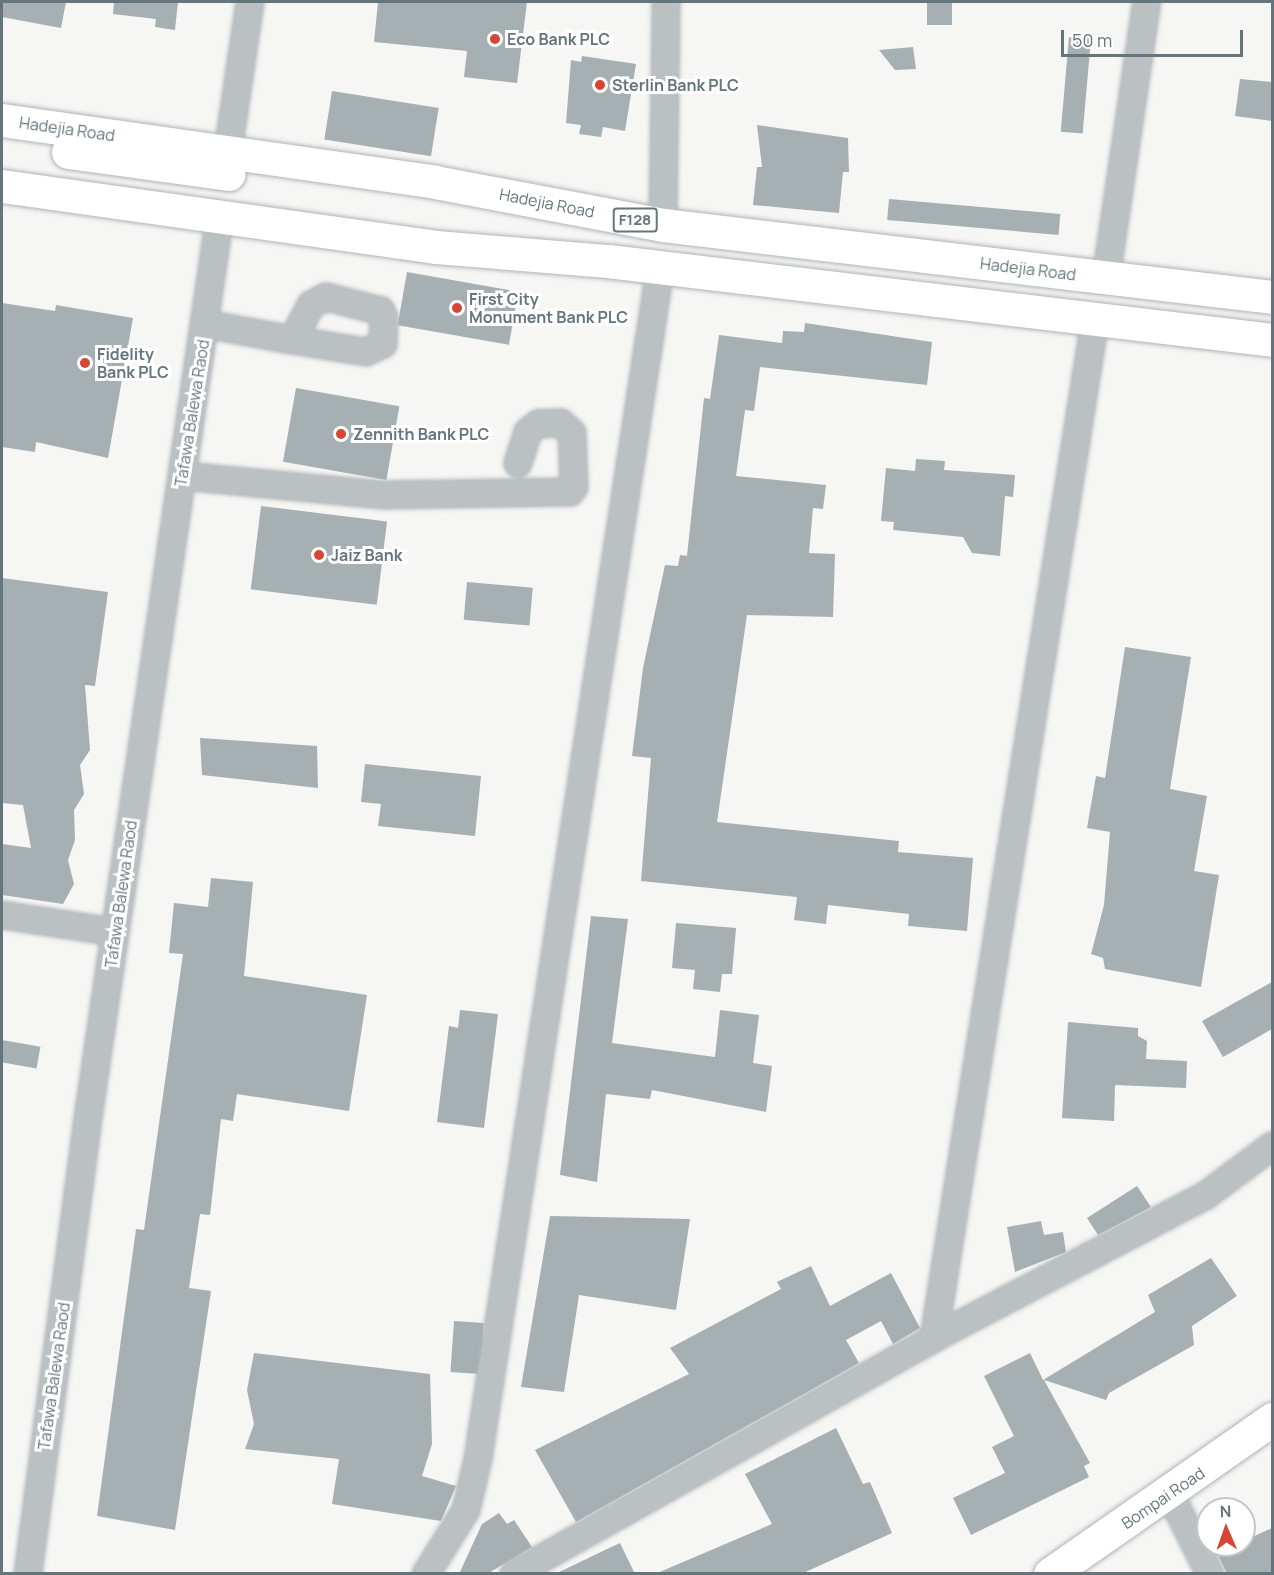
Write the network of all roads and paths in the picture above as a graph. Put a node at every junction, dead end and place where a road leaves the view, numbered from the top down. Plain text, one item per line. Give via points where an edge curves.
1 (250, 2) edge
2 (666, 2) edge
3 (1147, 2) edge
4 (2, 120) edge
5 (2, 142) edge
6 (228, 151) junction
7 (2, 168) edge
8 (2, 186) edge
9 (602, 213) junction
10 (220, 216) junction
11 (489, 223) junction
12 (663, 225) junction
13 (608, 261) junction
14 (660, 270) junction
15 (1106, 278) junction
16 (1272, 297) edge
17 (1095, 320) junction
18 (205, 324) junction
19 (292, 340) dead end
20 (1272, 340) edge
21 (518, 463) dead end
22 (182, 476) junction
23 (2, 915) edge
24 (115, 932) junction
25 (1272, 1146) edge
26 (934, 1338) junction
27 (1272, 1419) edge
28 (1170, 1494) junction
29 (27, 1574) edge
30 (426, 1574) edge
31 (514, 1574) edge
32 (1050, 1574) edge
33 (1210, 1574) edge

1 - 6 lane
2 - 12 lane
3 - 15 lane
4 - 6 main road, Hadejia Road / F128
5 - 11 main road
6 - 9 main road, Hadejia Road / F128
7 - 11 main road
8 - 10 main road
9 - 11 main road
9 - 12 main road, Hadejia Road / F128
10 - 13 main road via 436,247
10 - 18 lane, Tafawa Balewa Raod
11 - 13 main road
12 - 15 main road, Hadejia Road / F128
13 - 14 main road
14 - 17 main road
14 - 30 lane via 478,1459 466,1510
15 - 16 main road, Hadejia Road / F128
17 - 20 main road
17 - 26 lane
18 - 19 lane
18 - 22 lane, Tafawa Balewa Raod
21 - 22 lane via 528,432 538,424 561,423 572,433 574,487 570,492 384,495
22 - 24 lane, Tafawa Balewa Raod
23 - 24 lane
24 - 29 lane, Tafawa Balewa Raod
25 - 26 lane via 1204,1196
26 - 31 lane
27 - 28 main road, Bompai Road
28 - 32 main road, Bompai Road
28 - 33 lane

